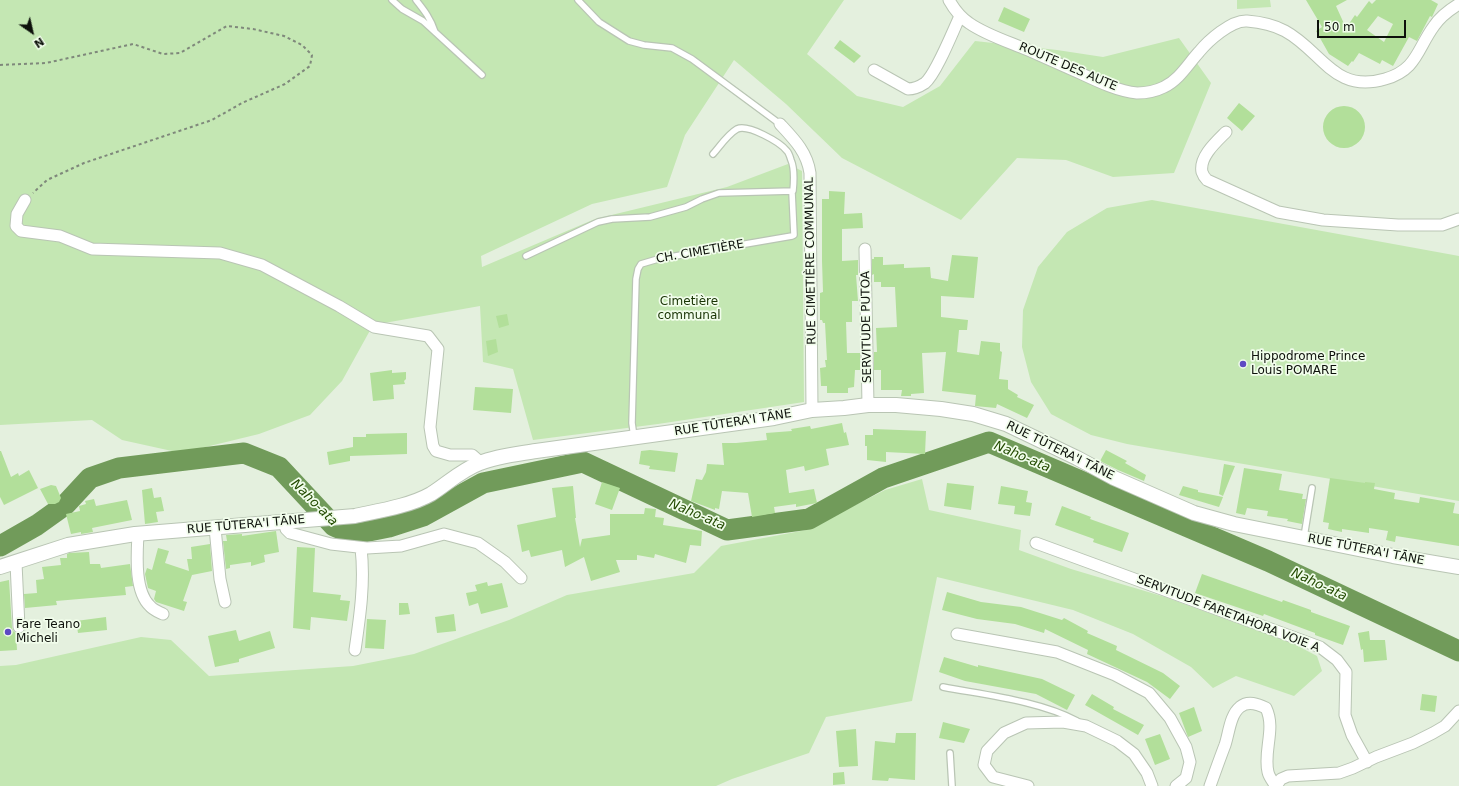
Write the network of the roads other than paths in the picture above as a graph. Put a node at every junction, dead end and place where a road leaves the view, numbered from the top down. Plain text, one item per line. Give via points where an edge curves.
1 (392, 0) edge
2 (416, 0) edge
3 (578, 0) edge
4 (949, 0) edge
5 (1459, 4) edge
6 (960, 16) junction
7 (435, 32) junction
8 (874, 70) dead end
9 (482, 75) dead end
10 (780, 124) joint
11 (1226, 132) dead end
12 (713, 154) dead end
13 (792, 192) junction
14 (25, 200) road end
15 (1459, 219) edge
16 (865, 249) dead end
17 (526, 256) dead end
18 (868, 405) junction
19 (812, 410) junction
20 (634, 438) junction
21 (480, 462) junction
22 (1312, 488) dead end
23 (284, 521) junction
24 (215, 528) junction
25 (138, 534) junction
26 (1304, 538) junction
27 (1036, 543) dead end
28 (360, 548) junction
29 (16, 563) junction
30 (0, 567) edge
31 (1459, 567) edge
32 (521, 578) dead end
33 (225, 602) dead end
34 (164, 614) dead end
35 (19, 627) dead end
36 (958, 634) dead end
37 (355, 650) dead end
38 (943, 687) dead end
39 (1459, 711) edge
40 (1086, 726) junction
41 (950, 753) dead end
42 (1367, 762) junction
43 (952, 786) edge
44 (1028, 786) edge
45 (1152, 786) edge
46 (1176, 786) edge
47 (1210, 786) edge
48 (1276, 786) edge

1 - 7 lane
2 - 7 lane via 426,11
3 - 10 lane, RUE CIMETIÈRE COMMUNAL via 599,22 628,41 679,51
4 - 6 street, ROUTE DES AUTE
5 - 6 street, ROUTE DES AUTE via 1433,27 1414,61 1398,74 1386,79 1372,82 1349,80 1330,69 1285,31 1267,24 1245,21 1238,22 1221,32 1166,86 1138,93 1090,78 986,32
6 - 8 street via 930,78 914,89 908,89
7 - 9 lane
10 - 19 street, RUE CIMETIÈRE COMMUNAL via 802,150 810,173
11 - 15 street via 1202,162 1202,172 1207,180 1278,212 1323,220 1398,225 1442,225
12 - 13 lane, CH. CIMETIÈRE via 739,128 752,130 787,151 794,177
13 - 17 lane via 719,194 650,217 598,222
13 - 20 lane, CH. CIMETIÈRE via 792,236 641,264 636,280 632,423
14 - 21 street via 17,214 16,226 21,231 60,236 92,249 220,253 262,265 374,327 428,336 438,349 430,427 433,446 436,451 450,455 472,455
16 - 18 street, SERVITUDE PUTOA
18 - 19 street, RUE TŪTERA'I TĀNE
18 - 26 street, RUE TŪTERA'I TĀNE via 952,411 1006,424 1114,478 1194,513
19 - 20 street, RUE TŪTERA'I TĀNE
20 - 21 street, RUE TŪTERA'I TĀNE via 536,451
21 - 23 street, RUE TŪTERA'I TĀNE via 430,494 387,510 355,516
22 - 26 lane
23 - 24 street, RUE TŪTERA'I TĀNE
23 - 28 street via 290,533 331,544
24 - 25 street, RUE TŪTERA'I TĀNE
24 - 33 street
25 - 29 street, RUE TŪTERA'I TĀNE via 68,545
25 - 34 street via 139,584 143,598 150,607
26 - 31 street, RUE TŪTERA'I TĀNE
27 - 42 street, SERVITUDE FARETAHORA VOIE A via 1320,646 1337,660 1346,672 1345,715 1352,735
28 - 32 street via 401,546 444,534 478,543
28 - 37 street via 363,568
29 - 30 street, RUE TŪTERA'I TĀNE
29 - 35 street
36 - 46 street via 1057,652 1115,675 1149,693 1170,718 1186,747 1190,762 1186,778
38 - 40 lane via 1034,705 1064,714
39 - 42 street via 1445,726 1433,733
40 - 44 street via 1063,722 1026,723 1004,733 987,750 984,765 993,777
40 - 45 street via 1117,741 1134,754 1147,773
41 - 43 lane
42 - 48 street via 1339,773 1288,776 1281,779
47 - 48 street via 1233,718 1240,706 1248,703 1266,708 1269,714 1268,773

